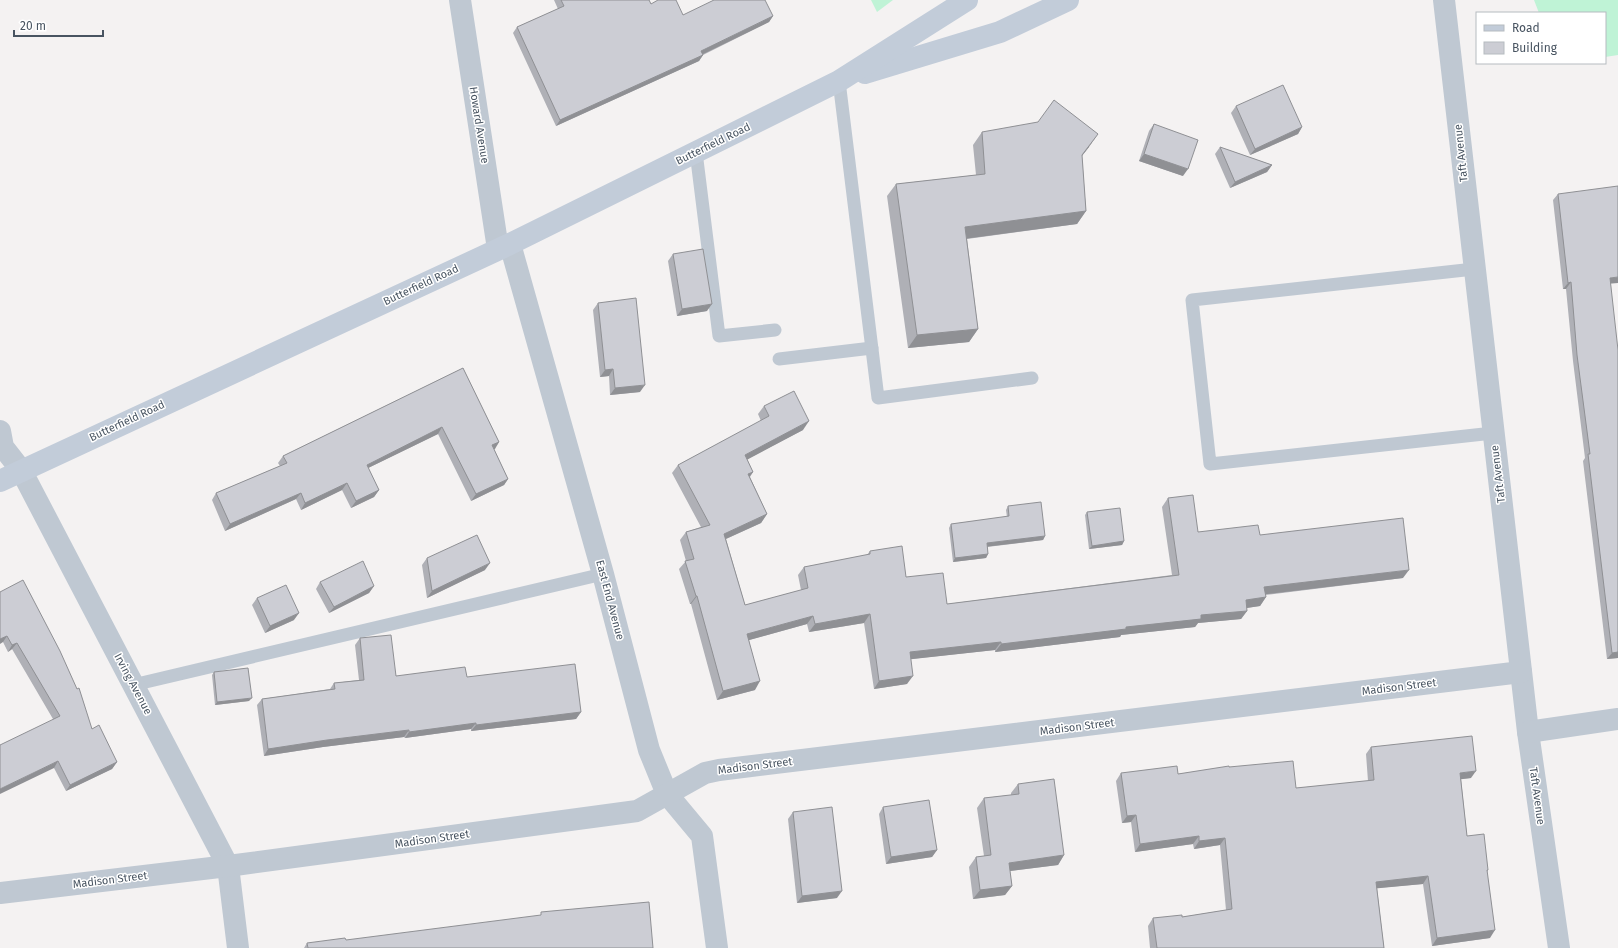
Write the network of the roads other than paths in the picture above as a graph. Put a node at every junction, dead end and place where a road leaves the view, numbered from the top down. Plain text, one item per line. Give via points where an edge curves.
1 (460, 0) edge
2 (966, 0) edge
3 (1068, 0) edge
4 (1444, 0) edge
5 (839, 81) junction
6 (696, 152) junction
7 (504, 246) junction
8 (1474, 269) junction
9 (775, 330) dead end
10 (872, 348) junction
11 (779, 359) dead end
12 (1032, 378) dead end
13 (0, 431) edge
14 (1493, 433) junction
15 (21, 470) junction
16 (0, 481) edge
17 (603, 574) junction
18 (1521, 672) junction
19 (133, 685) junction
20 (1618, 719) edge
21 (1528, 732) junction
22 (666, 794) junction
23 (228, 866) junction
24 (0, 894) edge
25 (238, 948) edge
26 (717, 948) edge
27 (1558, 948) edge

1 - 7 street, Howard Avenue
2 - 5 main road, Butterfield Road
3 - 5 main road, Butterfield Road via 1000,32
4 - 8 street, Taft Avenue
5 - 6 main road, Butterfield Road
5 - 10 lane
6 - 7 main road, Butterfield Road
6 - 9 lane via 719,336
7 - 15 main road, Butterfield Road
7 - 17 street, East End Avenue
8 - 14 street, Taft Avenue
8 - 14 lane via 1192,300 1210,464
10 - 11 lane
10 - 12 lane via 878,398
13 - 15 street, Irving Avenue via 3,447
14 - 18 street, Taft Avenue
15 - 16 main road, Butterfield Road
15 - 19 street, Irving Avenue
17 - 19 lane
17 - 22 street, East End Avenue via 649,750
18 - 21 street, Taft Avenue
18 - 22 street, Madison Street via 719,770 705,774
19 - 23 street, Irving Avenue
20 - 21 street
21 - 27 street, Taft Avenue
22 - 23 street, Madison Street via 637,811
22 - 26 street, East End Avenue via 702,836
23 - 24 street, Madison Street
23 - 25 street, Irving Avenue

